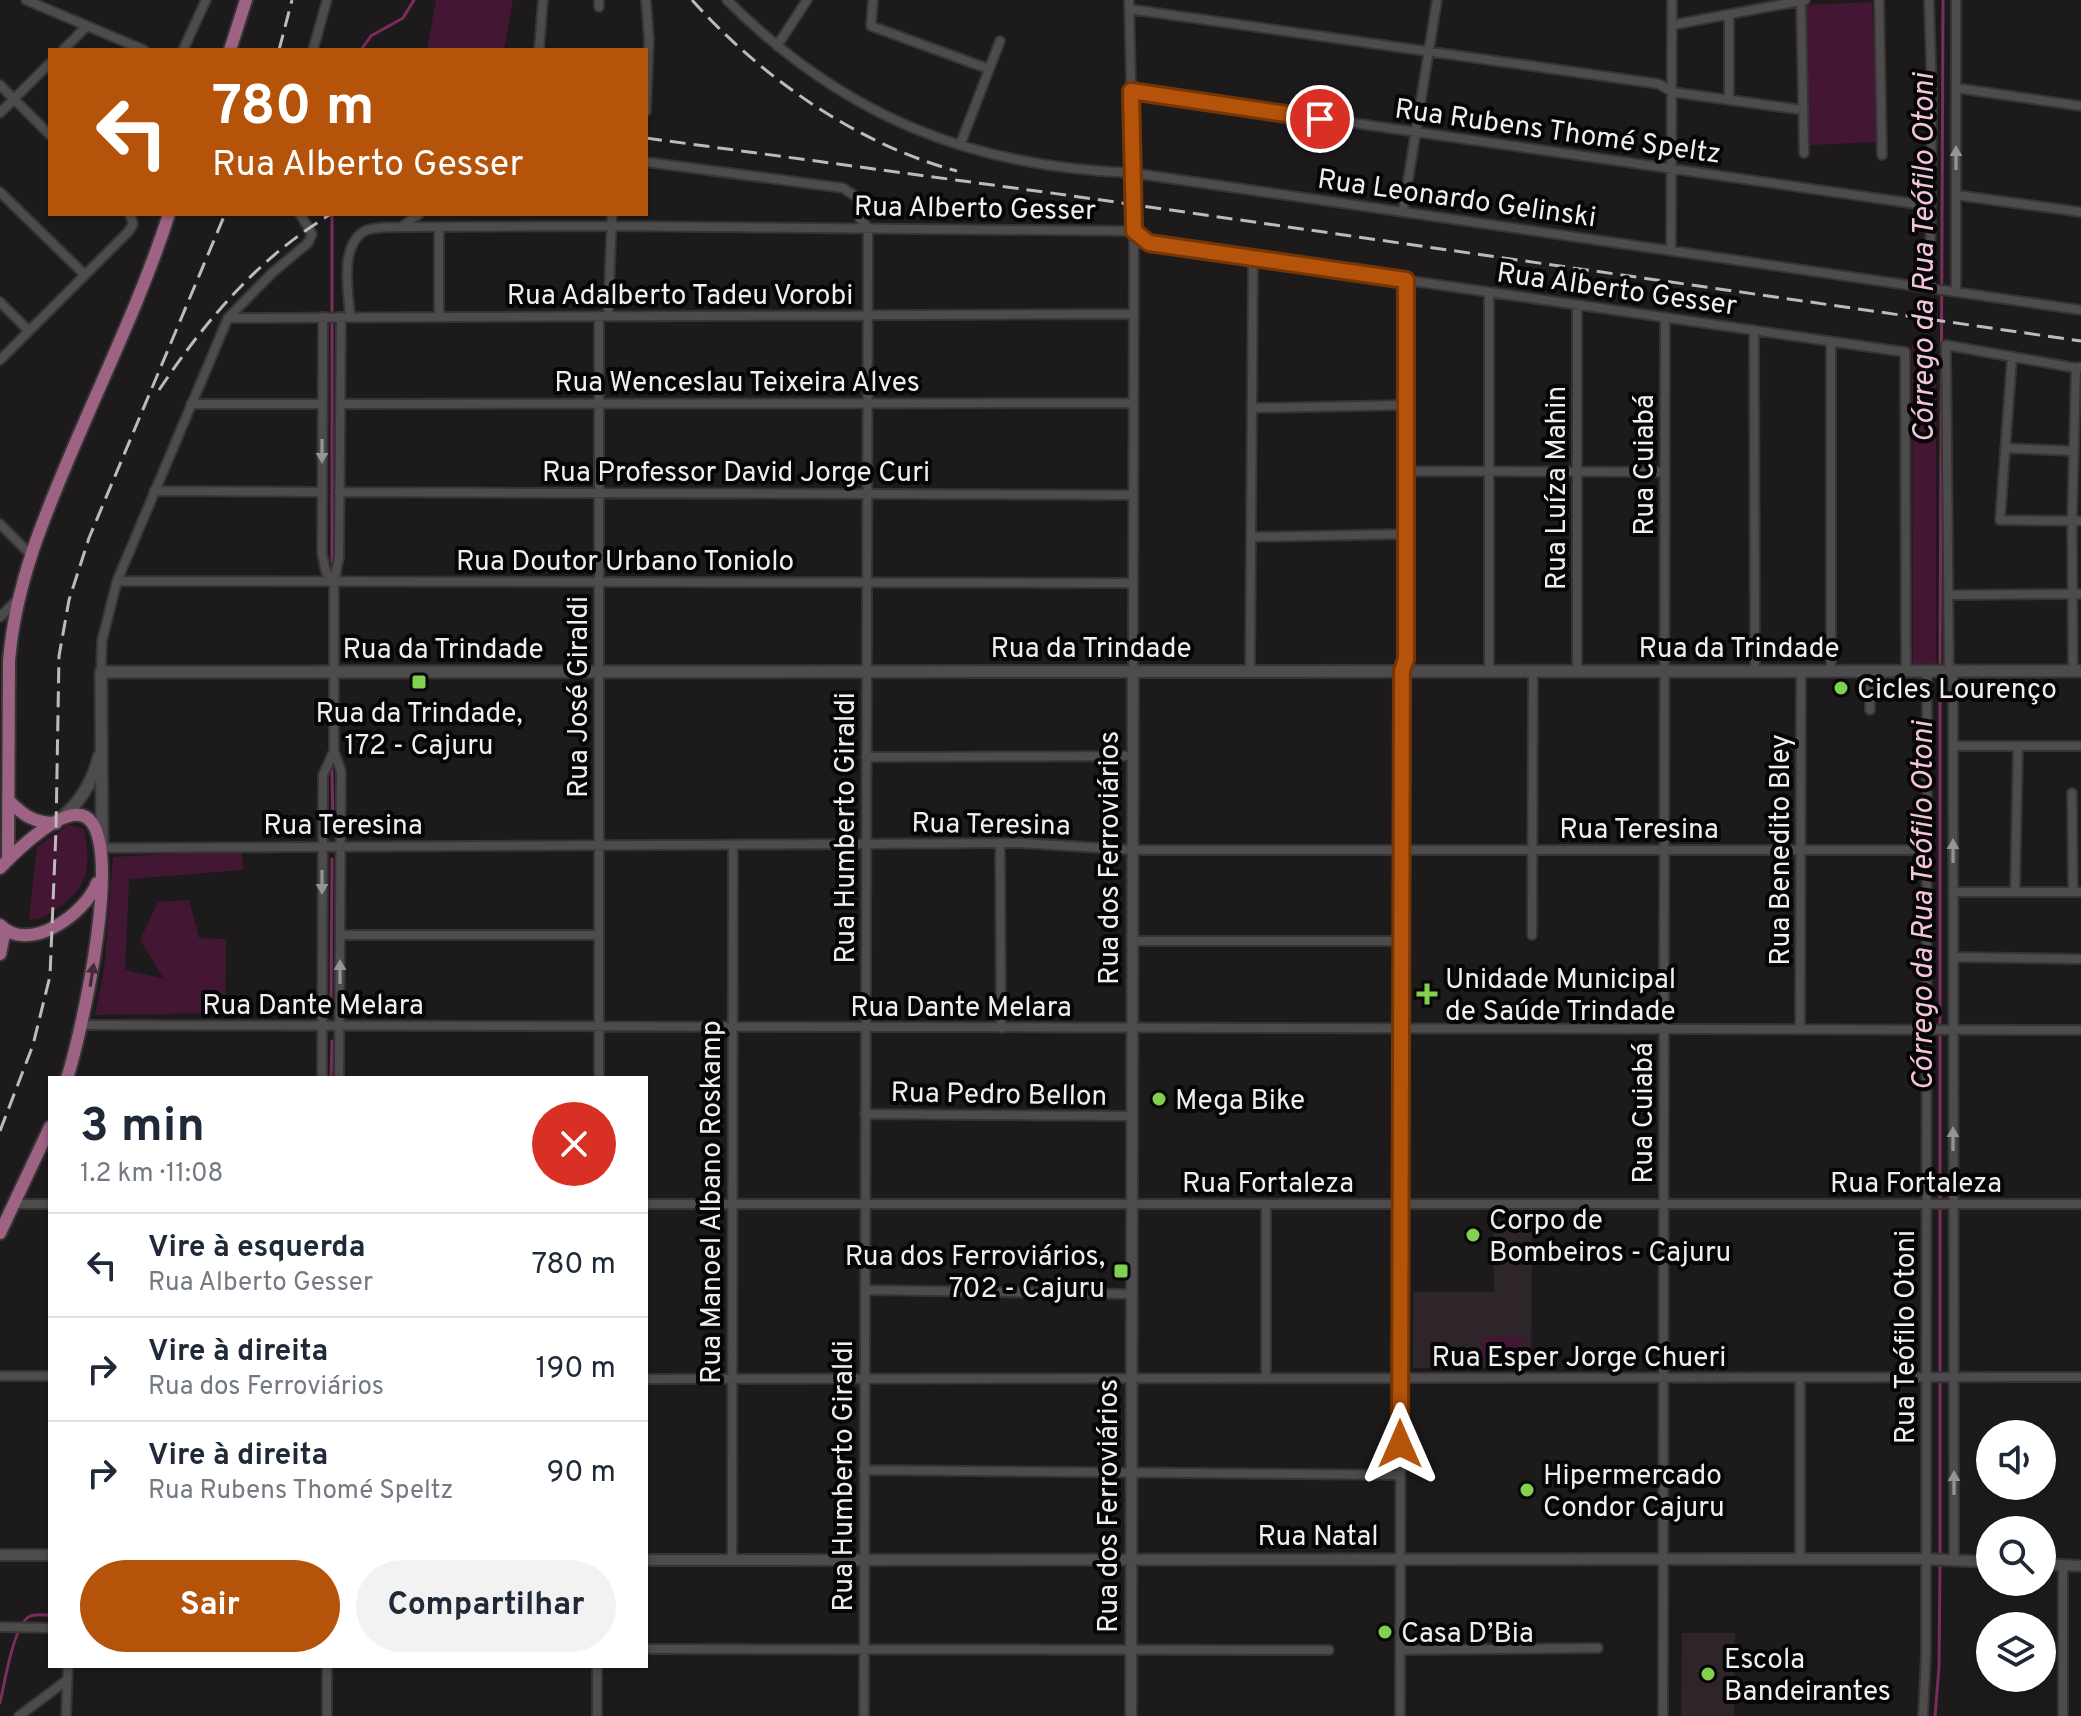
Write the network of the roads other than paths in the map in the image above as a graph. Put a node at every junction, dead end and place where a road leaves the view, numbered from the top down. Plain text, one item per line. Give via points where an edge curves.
1 (26, 0) edge
2 (206, 0) edge
3 (246, 0) edge
4 (327, 0) edge
5 (543, 0) edge
6 (646, 0) edge
7 (727, 0) edge
8 (807, 0) edge
9 (873, 0) edge
10 (1437, 0) edge
11 (1661, 0) edge
12 (1803, 0) edge
13 (1879, 0) edge
14 (1929, 0) edge
15 (1956, 0) edge
16 (1672, 1) edge
17 (1129, 4) edge
18 (1760, 4) edge
19 (1729, 14) junction
20 (1672, 25) junction
21 (87, 26) junction
22 (1000, 41) dead end
23 (777, 46) junction
24 (65, 48) edge
25 (139, 48) edge
26 (184, 48) edge
27 (231, 48) edge
28 (314, 48) edge
29 (539, 48) edge
30 (1428, 52) junction
31 (648, 63) edge
32 (48, 65) edge
33 (989, 69) junction
34 (1672, 72) junction
35 (1659, 84) junction
36 (0, 85) edge
37 (1956, 88) junction
38 (1131, 91) junction
39 (1672, 92) junction
40 (14, 99) junction
41 (1729, 100) junction
42 (2081, 106) edge
43 (1803, 110) junction
44 (0, 113) edge
45 (1415, 132) junction
46 (48, 133) edge
47 (960, 145) junction
48 (1804, 153) dead end
49 (1882, 155) dead end
50 (648, 162) edge
51 (1671, 169) junction
52 (1133, 173) junction
53 (0, 192) edge
54 (1956, 195) junction
55 (1931, 206) junction
56 (1403, 211) junction
57 (2081, 212) edge
58 (131, 216) edge
59 (168, 216) edge
60 (301, 216) edge
61 (416, 216) edge
62 (612, 216) edge
63 (612, 226) junction
64 (401, 227) junction
65 (439, 227) junction
66 (868, 228) junction
67 (1134, 231) junction
68 (1671, 249) junction
69 (1253, 258) junction
70 (85, 275) junction
71 (1406, 280) junction
72 (1933, 288) junction
73 (1954, 291) junction
74 (1489, 292) junction
75 (0, 302) edge
76 (1577, 305) junction
77 (2081, 310) edge
78 (1133, 314) junction
79 (867, 315) junction
80 (604, 316) junction
81 (323, 317) junction
82 (345, 317) junction
83 (439, 317) junction
84 (1665, 317) junction
85 (228, 318) junction
86 (1754, 330) junction
87 (29, 331) junction
88 (1831, 341) junction
89 (2012, 357) junction
90 (0, 360) edge
91 (2078, 368) edge
92 (867, 403) junction
93 (1133, 403) junction
94 (191, 404) junction
95 (322, 404) junction
96 (340, 404) junction
97 (599, 404) junction
98 (1407, 405) junction
99 (1252, 408) junction
100 (2005, 448) junction
101 (2074, 451) junction
102 (1406, 471) junction
103 (1489, 472) junction
104 (1577, 472) junction
105 (1665, 472) junction
106 (154, 491) junction
107 (322, 492) junction
108 (339, 492) junction
109 (599, 493) junction
110 (867, 494) junction
111 (1133, 495) junction
112 (2077, 521) edge
113 (0, 524) edge
114 (1406, 534) junction
115 (1251, 537) junction
116 (30, 554) junction
117 (117, 581) junction
118 (334, 582) junction
119 (599, 582) junction
120 (867, 583) junction
121 (1133, 583) junction
122 (2077, 594) edge
123 (1949, 595) junction
124 (19, 598) junction
125 (0, 617) edge
126 (599, 671) junction
127 (866, 671) junction
128 (1133, 671) junction
129 (1250, 671) junction
130 (1402, 671) junction
131 (1489, 671) junction
132 (1533, 671) junction
133 (1577, 671) junction
134 (1665, 671) junction
135 (1755, 671) junction
136 (1801, 671) junction
137 (1831, 671) junction
138 (1870, 671) junction
139 (1906, 671) junction
140 (1927, 671) junction
141 (1951, 671) junction
142 (2077, 671) edge
143 (101, 672) junction
144 (334, 672) junction
145 (1870, 710) dead end
146 (103, 731) junction
147 (1953, 746) junction
148 (2018, 746) junction
149 (2081, 746) edge
150 (334, 751) junction
151 (1133, 756) junction
152 (866, 757) junction
153 (2072, 793) dead end
154 (8, 800) junction
155 (56, 823) junction
156 (1000, 843) junction
157 (866, 844) junction
158 (599, 845) junction
159 (733, 845) junction
160 (322, 847) junction
161 (340, 847) junction
162 (102, 848) junction
163 (1133, 850) junction
164 (1401, 850) junction
165 (1532, 850) junction
166 (1665, 850) junction
167 (1800, 850) junction
168 (1927, 850) junction
169 (4, 864) edge
170 (101, 868) junction
171 (1953, 892) junction
172 (2015, 892) junction
173 (2077, 892) edge
174 (2, 928) edge
175 (340, 935) junction
176 (599, 935) junction
177 (1532, 935) dead end
178 (1132, 941) junction
179 (1401, 941) junction
180 (0, 954) edge
181 (1953, 957) junction
182 (2081, 959) edge
183 (82, 1025) junction
184 (322, 1026) junction
185 (339, 1026) junction
186 (599, 1027) junction
187 (732, 1027) junction
188 (866, 1027) junction
189 (1001, 1028) junction
190 (1132, 1028) junction
191 (1401, 1029) junction
192 (1664, 1029) junction
193 (1800, 1030) junction
194 (1927, 1030) junction
195 (1953, 1030) junction
196 (2081, 1030) edge
197 (68, 1076) edge
198 (322, 1076) edge
199 (339, 1076) edge
200 (599, 1076) edge
201 (865, 1114) junction
202 (1132, 1116) junction
203 (48, 1132) edge
204 (16, 1204) junction
205 (48, 1204) edge
206 (648, 1204) edge
207 (732, 1204) junction
208 (865, 1204) junction
209 (1132, 1204) junction
210 (1266, 1204) junction
211 (1401, 1204) junction
212 (1664, 1204) junction
213 (1927, 1204) junction
214 (1953, 1204) junction
215 (2081, 1204) edge
216 (0, 1233) edge
217 (865, 1290) junction
218 (1132, 1294) junction
219 (0, 1376) edge
220 (48, 1376) edge
221 (1800, 1377) junction
222 (1926, 1377) junction
223 (1954, 1377) junction
224 (2081, 1377) edge
225 (1132, 1378) junction
226 (1266, 1378) junction
227 (1400, 1378) junction
228 (1664, 1378) junction
229 (648, 1379) edge
230 (732, 1379) junction
231 (865, 1379) junction
232 (864, 1470) junction
233 (1131, 1472) junction
234 (1400, 1475) junction
235 (0, 1555) edge
236 (48, 1555) edge
237 (864, 1559) junction
238 (1131, 1559) junction
239 (1400, 1559) junction
240 (1663, 1559) junction
241 (1800, 1559) junction
242 (1926, 1559) junction
243 (648, 1560) edge
244 (732, 1560) junction
245 (1954, 1561) junction
246 (1976, 1562) edge
247 (2056, 1565) edge
248 (2063, 1565) junction
249 (2081, 1566) edge
250 (0, 1627) edge
251 (48, 1628) edge
252 (864, 1647) junction
253 (1131, 1648) junction
254 (1598, 1648) dead end
255 (648, 1649) edge
256 (1329, 1650) dead end
257 (1400, 1650) junction
258 (68, 1668) edge
259 (327, 1668) edge
260 (597, 1668) edge
261 (67, 1680) junction
262 (19, 1716) edge
263 (66, 1716) edge
264 (327, 1716) edge
265 (597, 1716) edge
266 (864, 1716) edge
267 (1131, 1716) edge
268 (1400, 1716) edge
269 (1663, 1716) edge
270 (1923, 1716) edge
271 (2063, 1716) edge

1 - 21 street
2 - 26 street
3 - 27 main road
4 - 28 street
5 - 29 street
6 - 31 street
7 - 23 street, Rua Leonardo Gelinski
8 - 23 street
9 - 33 street via 871,26
10 - 30 street
11 - 16 street
12 - 18 street
12 - 43 street
13 - 49 street
14 - 55 street
15 - 37 street
16 - 20 street
17 - 30 street
17 - 38 street, Rua dos Ferroviários
18 - 19 street
19 - 20 street
19 - 41 street
20 - 34 street
21 - 24 street
21 - 25 street
22 - 33 street
23 - 47 street, Rua Leonardo Gelinski via 854,100
30 - 35 street
30 - 45 street
32 - 40 street
33 - 47 street
34 - 35 street
34 - 39 street
35 - 39 street
36 - 40 street
37 - 42 street
54 -> 37 street
38 - 45 street, Rua Rubens Thomé Speltz
38 - 52 street, Rua dos Ferroviários
39 - 41 street
39 - 51 street
40 - 44 street
40 - 46 street
41 - 43 street
43 - 48 street
45 - 51 street, Rua Rubens Thomé Speltz
45 - 56 street
47 - 52 street, Rua Leonardo Gelinski via 1049,167
50 - 66 street via 843,188 858,198 860,219
51 - 55 street, Rua Rubens Thomé Speltz
51 - 68 street
52 - 56 street, Rua Leonardo Gelinski
52 - 67 street, Rua dos Ferroviários
53 - 70 street
54 - 57 street
54 - 73 street
55 - 72 street
56 - 68 street, Rua Leonardo Gelinski
58 - 70 street via 129,231
59 - 116 main road
60 - 85 street via 312,234 308,243
61 - 64 street
62 - 63 street, Rua José Giraldi
63 - 65 street, Rua Alberto Gesser
63 - 66 street, Rua Alberto Gesser
63 - 80 street, Rua José Giraldi
64 - 65 street, Rua Alberto Gesser
64 - 82 street, Rua Alberto Gesser via 359,236 350,252
65 - 83 street
66 - 67 street, Rua Alberto Gesser
66 - 79 street, Rua Humberto Giraldi
67 - 69 street, Rua Alberto Gesser via 1149,243
67 - 78 street, Rua dos Ferroviários
68 - 72 street, Rua Leonardo Gelinski
69 - 71 street, Rua Alberto Gesser
69 - 99 street
70 - 87 street
71 - 74 street, Rua Alberto Gesser
71 - 98 street
72 - 73 street, Rua Leonardo Gelinski
73 - 77 street, Rua Leonardo Gelinski
74 - 76 street, Rua Alberto Gesser
74 - 103 street
75 - 87 street
76 - 84 street, Rua Alberto Gesser
76 - 104 street, Rua Luíza Mahin
78 - 79 street, Rua Adalberto Tadeu Vorobi
78 - 93 street, Rua dos Ferroviários
79 - 80 street, Rua Adalberto Tadeu Vorobi
79 - 92 street, Rua Humberto Giraldi
80 - 83 street, Rua Adalberto Tadeu Vorobi
80 - 97 street, Rua José Giraldi
81 - 82 street, Rua Adalberto Tadeu Vorobi
81 - 85 street, Rua Adalberto Tadeu Vorobi
81 - 95 street
82 - 83 street, Rua Adalberto Tadeu Vorobi
82 - 96 street
84 - 86 street, Rua Alberto Gesser
84 - 105 street, Rua Cuiabá
85 - 94 street
86 - 88 street, Rua Alberto Gesser
86 - 135 street
87 - 90 street
88 - 137 street
88 - 139 street, Rua Alberto Gesser via 1905,352
89 - 91 street
89 - 100 street
89 - 123 street, Rua Teófilo Otoni via 1946,345
91 - 101 street
92 - 93 street, Rua Wenceslau Teixeira Alves
92 - 97 street, Rua Wenceslau Teixeira Alves
92 - 110 street, Rua Humberto Giraldi
93 - 111 street, Rua dos Ferroviários
94 - 95 street
94 - 106 street
95 -> 107 street
96 - 97 street, Rua Wenceslau Teixeira Alves
96 - 108 street
97 - 109 street, Rua José Giraldi
98 - 99 street
98 - 102 street
99 - 115 street
100 - 101 street
100 - 112 street via 2000,520
101 - 112 street
102 - 103 street
102 - 114 street
103 - 104 street
103 - 131 street
104 - 105 street
104 - 133 street, Rua Luíza Mahin
105 - 134 street, Rua Cuiabá
106 - 107 street
106 - 117 street
107 - 118 street via 323,564
108 - 109 street, Rua Professor David Jorge Curi
108 - 118 street
109 - 110 street, Rua Professor David Jorge Curi
109 - 119 street, Rua José Giraldi
110 - 111 street, Rua Professor David Jorge Curi
110 - 120 street, Rua Humberto Giraldi
111 - 121 street, Rua dos Ferroviários
112 - 122 street
113 - 116 street
114 - 115 street
114 - 130 street
115 - 129 street
116 - 124 main road
117 - 118 street, Rua Doutor Urbano Toniolo
117 - 143 street via 104,628
118 - 119 street, Rua Doutor Urbano Toniolo
118 - 144 street
119 - 120 street, Rua Doutor Urbano Toniolo
119 - 126 street, Rua José Giraldi
120 - 121 street, Rua Doutor Urbano Toniolo
120 - 127 street, Rua Humberto Giraldi
121 - 128 street, Rua dos Ferroviários
122 - 123 street
122 - 142 street
123 - 141 street, Rua Teófilo Otoni
124 - 125 street
124 - 154 main road via 9,661
126 - 127 main road, Rua da Trindade
126 - 144 main road, Rua da Trindade
126 - 158 street, Rua José Giraldi
127 - 128 main road, Rua da Trindade
127 - 152 street, Rua Humberto Giraldi
128 - 129 main road, Rua da Trindade
128 - 151 street, Rua dos Ferroviários
129 - 130 main road, Rua da Trindade
130 - 131 main road, Rua da Trindade
130 - 164 street
131 - 132 main road, Rua da Trindade
132 - 133 main road, Rua da Trindade
132 - 165 street
133 - 134 main road, Rua da Trindade
134 - 135 main road, Rua da Trindade
134 - 166 street, Rua Cuiabá
135 - 136 main road, Rua da Trindade
136 - 137 main road, Rua da Trindade
136 - 167 street, Rua Benedito Bley
137 - 138 main road, Rua da Trindade
138 - 139 main road, Rua da Trindade
138 - 145 street
139 - 140 main road, Rua da Trindade
140 - 141 main road, Rua da Trindade
140 - 168 street, Rua Teófilo Otoni
141 - 142 main road, Rua da Trindade
141 - 147 street, Rua Teófilo Otoni
143 - 144 main road, Rua da Trindade
143 - 146 main road
144 - 150 street
146 - 155 main road via 87,788
146 - 162 main road
147 - 148 street
171 -> 147 street, Rua Teófilo Otoni
148 - 149 street
148 - 172 street
150 - 160 street via 323,775
150 - 161 street via 341,771
151 - 152 street
151 - 163 street, Rua dos Ferroviários
152 - 157 street, Rua Humberto Giraldi
153 - 173 street
154 - 155 main road via 34,821
154 - 169 main road
155 - 162 main road via 73,816 86,818
155 - 169 main road via 24,843
156 - 157 street, Rua Teresina
156 - 163 street, Rua Teresina
156 - 189 street
157 - 159 street, Rua Teresina
157 - 188 street, Rua Humberto Giraldi
158 - 159 street, Rua Teresina
158 - 161 street, Rua Teresina
158 - 176 street, Rua José Giraldi
159 - 187 street, Rua Manoel Albano Roskamp
160 - 161 street, Rua Teresina
160 - 162 street, Rua Teresina
160 -> 184 street
161 - 175 street
162 - 170 main road
163 - 164 street, Rua Teresina
163 - 178 street, Rua dos Ferroviários
164 - 165 street, Rua Teresina
164 - 179 street
165 - 166 street, Rua Teresina
165 - 177 street
166 - 167 street, Rua Teresina
166 - 192 street, Rua Cuiabá
167 - 168 street, Rua Teresina
167 - 193 street, Rua Benedito Bley
168 - 194 street, Rua Teófilo Otoni
170 - 174 main road via 87,902 53,928 29,934
183 -> 170 main road via 97,941
171 - 172 street
171 - 181 street, Rua Teófilo Otoni
172 - 173 street
174 - 180 main road
175 - 176 street
185 -> 175 street
176 - 186 street, Rua José Giraldi
178 - 179 street
178 - 190 street, Rua dos Ferroviários
179 - 191 street
181 - 182 street
181 - 195 street, Rua Teófilo Otoni
183 - 184 street, Rua Dante Melara
183 - 197 main road
184 - 185 street, Rua Dante Melara
184 - 198 street
185 - 186 street, Rua Dante Melara
185 - 199 street
186 - 187 street, Rua Dante Melara
186 - 200 street, Rua José Giraldi
187 - 188 street, Rua Dante Melara
187 - 207 street, Rua Manoel Albano Roskamp
188 - 189 street, Rua Dante Melara
188 - 201 street, Rua Humberto Giraldi
189 - 190 street, Rua Dante Melara
190 - 191 street, Rua Dante Melara
190 - 202 street, Rua dos Ferroviários
191 - 192 street, Rua Dante Melara
191 - 211 street
192 - 193 street, Rua Dante Melara
192 - 212 street, Rua Cuiabá
193 - 194 street, Rua Dante Melara
194 - 195 street, Rua Dante Melara
194 - 213 street, Rua Teófilo Otoni
195 - 196 street, Rua Dante Melara
214 -> 195 street, Rua Teófilo Otoni
201 - 202 street, Rua Pedro Bellon
201 - 208 street, Rua Humberto Giraldi
202 - 209 street, Rua dos Ferroviários
203 - 204 main road
204 - 205 street
204 - 216 main road
206 - 207 street, Rua Fortaleza
207 - 208 street, Rua Fortaleza
207 - 230 street, Rua Manoel Albano Roskamp
208 - 209 street, Rua Fortaleza
208 - 217 street, Rua Humberto Giraldi
209 - 210 street, Rua Fortaleza
209 - 218 street, Rua dos Ferroviários
210 - 211 street, Rua Fortaleza
210 - 226 street
211 - 212 street, Rua Fortaleza
211 - 227 street
212 - 213 street, Rua Fortaleza
212 - 228 street, Rua Cuiabá
213 - 214 street, Rua Fortaleza
213 - 222 street, Rua Teófilo Otoni
214 - 215 street, Rua Fortaleza
214 - 223 street, Rua Teófilo Otoni
217 - 218 street
217 - 231 street, Rua Humberto Giraldi
218 - 225 street, Rua dos Ferroviários
219 - 220 street
221 - 222 street, Rua Esper Jorge Chueri
221 - 228 street, Rua Esper Jorge Chueri
221 - 241 street
222 - 223 street, Rua Esper Jorge Chueri
222 - 242 street, Rua Teófilo Otoni
223 - 224 street, Rua Esper Jorge Chueri
245 -> 223 street, Rua Teófilo Otoni
225 - 226 street, Rua Esper Jorge Chueri
225 - 231 street, Rua Esper Jorge Chueri
225 - 233 street, Rua dos Ferroviários
226 - 227 street, Rua Esper Jorge Chueri
227 - 228 street, Rua Esper Jorge Chueri
227 - 234 street
228 - 240 street, Rua Cuiabá
229 - 230 street, Rua Esper Jorge Chueri
230 - 231 street, Rua Esper Jorge Chueri
230 - 244 street, Rua Manoel Albano Roskamp
231 - 232 street, Rua Humberto Giraldi
232 - 233 street
232 - 237 street, Rua Humberto Giraldi
233 - 234 street
233 - 238 street, Rua dos Ferroviários
234 - 239 street
235 - 236 street
237 - 238 street, Rua Natal
237 - 244 street, Rua Natal
237 - 252 street, Rua Humberto Giraldi
238 - 239 street, Rua Natal
238 - 253 street, Rua dos Ferroviários
239 - 240 street, Rua Natal
239 - 257 street
240 - 241 street, Rua Natal
240 - 269 street, Rua Cuiabá
241 - 242 street, Rua Natal
242 - 245 street, Rua Natal
242 - 270 street, Rua Teófilo Otoni
243 - 244 street, Rua Natal
245 - 246 street, Rua Natal
247 - 248 street
248 - 249 street
248 - 271 street
250 - 251 street
252 - 253 street
252 - 255 street
252 - 266 street, Rua Humberto Giraldi
253 - 256 street
253 - 267 street, Rua dos Ferroviários
254 - 257 street
257 - 268 street
258 - 261 street
259 - 264 street
260 - 265 street
261 - 262 street
261 - 263 street

